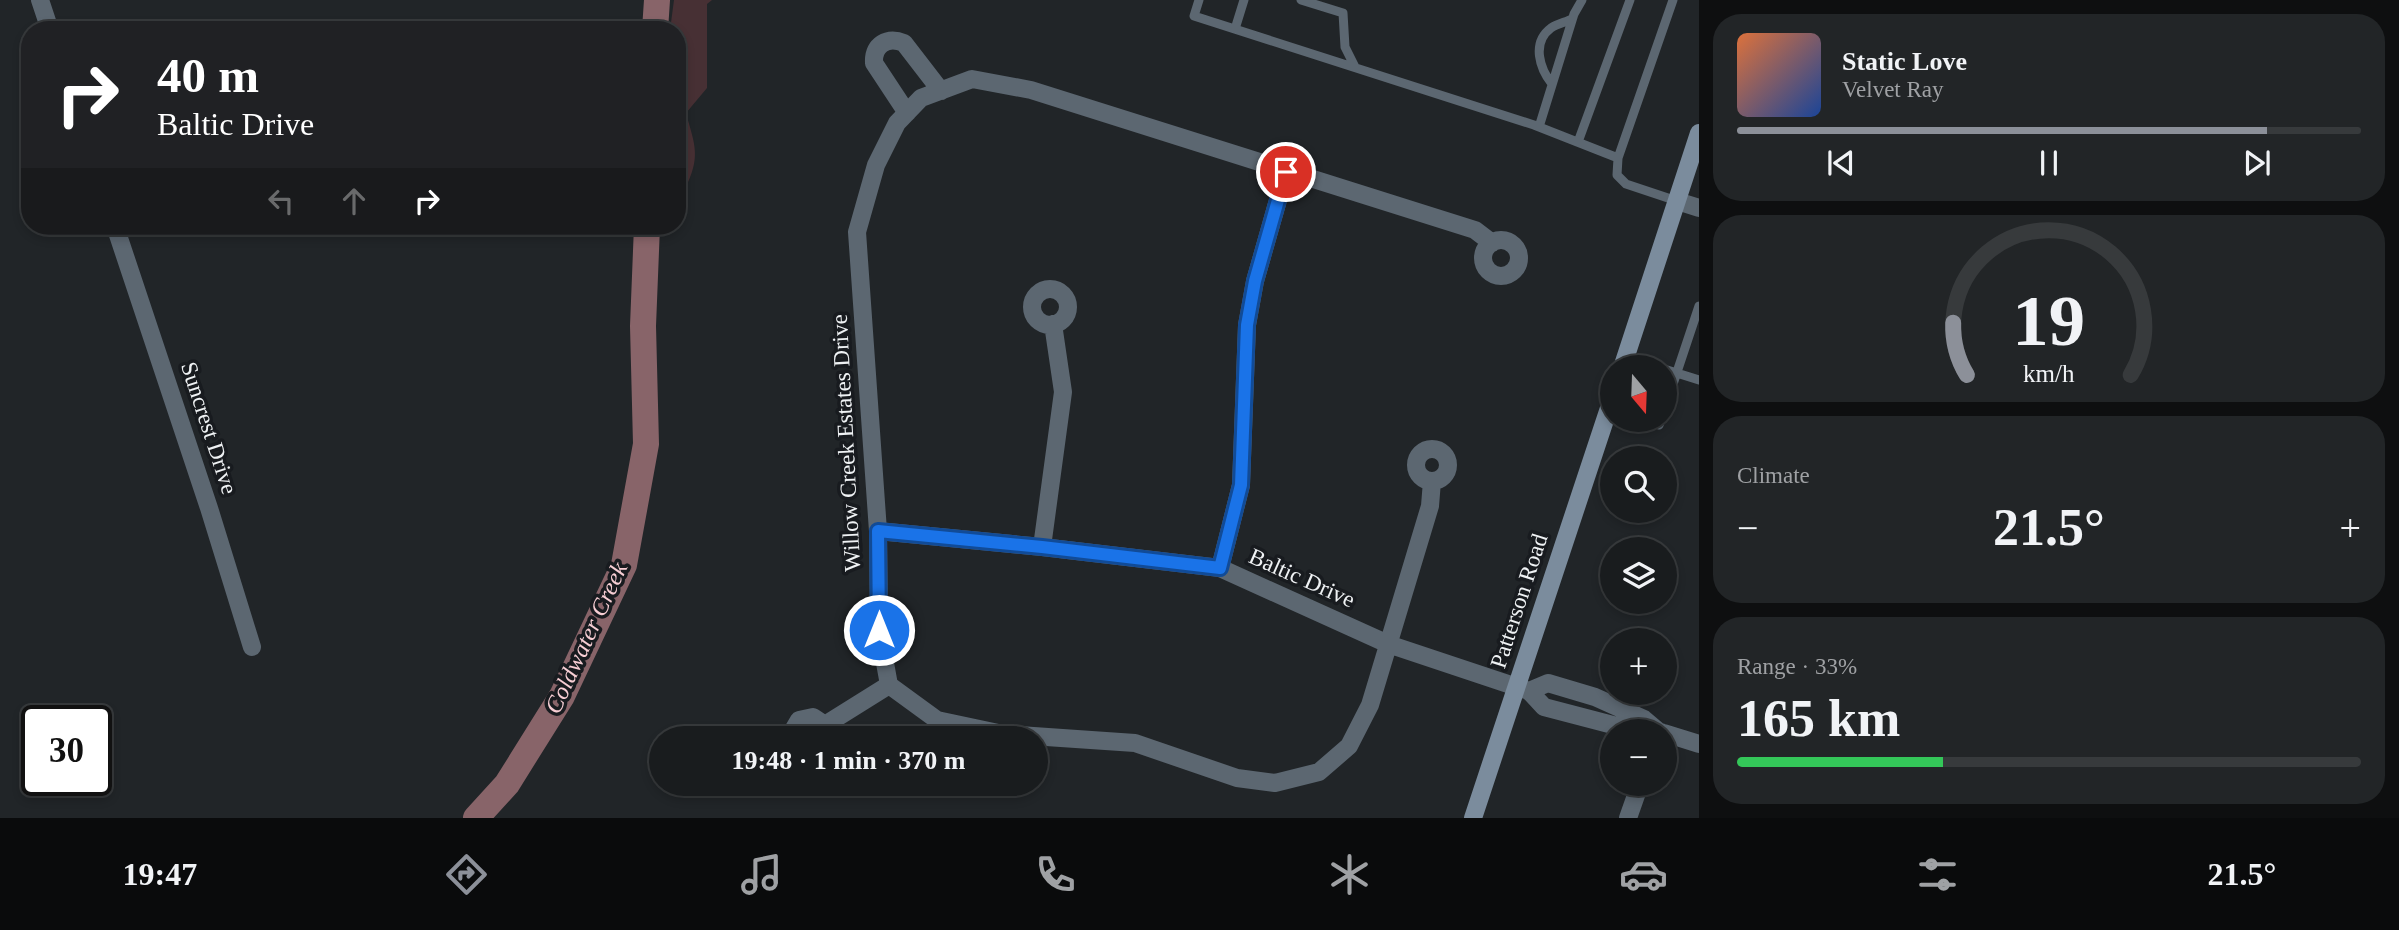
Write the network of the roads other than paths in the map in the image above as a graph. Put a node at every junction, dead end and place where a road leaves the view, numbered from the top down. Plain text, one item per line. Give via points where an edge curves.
1 (40, 0) edge
2 (1199, 0) edge
3 (1244, 0) edge
4 (1301, 0) edge
5 (1582, 0) edge
6 (1630, 0) edge
7 (1673, 0) edge
8 (1572, 19) junction
9 (47, 21) edge
10 (1235, 29) junction
11 (1354, 67) junction
12 (1552, 84) junction
13 (941, 91) junction
14 (907, 113) junction
15 (1539, 127) junction
16 (1699, 132) edge
17 (1578, 142) junction
18 (1696, 152) edge
19 (1618, 158) junction
20 (1286, 172) junction
21 (1677, 201) junction
22 (1699, 208) edge
23 (118, 235) edge
24 (1492, 243) dead end
25 (1699, 306) edge
26 (1053, 324) dead end
27 (1626, 355) edge
28 (1677, 373) joint
29 (1699, 380) edge
30 (1602, 432) edge
31 (1432, 481) dead end
32 (878, 531) junction
33 (1042, 547) junction
34 (1220, 568) junction
35 (1388, 644) junction
36 (253, 647) dead end
37 (889, 685) junction
38 (1523, 689) junction
39 (1644, 719) edge
40 (796, 726) edge
41 (821, 726) edge
42 (834, 726) edge
43 (1677, 737) edge
44 (1699, 744) edge
45 (1636, 796) edge
46 (1473, 818) edge
47 (1628, 818) edge

1 - 9 street
2 - 10 lane via 1194,16
3 - 10 lane
4 - 11 lane via 1343,13 1345,47
5 - 8 lane
6 - 17 lane
7 - 19 lane
8 - 12 lane
8 - 12 lane via 1550,29 1541,42 1542,71
10 - 11 lane
11 - 15 lane
12 - 15 lane
13 - 14 street, Willow Creek Estates Drive via 921,98
13 - 14 street via 904,43 882,43 874,63
13 - 20 street, Willow Creek Estates Drive via 972,79 1031,90
14 - 32 street, Willow Creek Estates Drive via 876,165 857,232
15 - 17 lane
16 - 18 main road
17 - 19 lane
18 - 21 main road
19 - 21 lane via 1617,174 1626,184
20 - 24 street, Willow Creek Estates Drive via 1475,230
20 - 34 street via 1247,325 1241,485
21 - 22 street
21 - 27 main road
23 - 36 street, Suncrest Drive
25 - 28 lane
26 - 33 street via 1063,392
28 - 29 lane
30 - 38 main road, Patterson Road
31 - 35 street via 1430,506
32 - 33 street, Baltic Drive
32 - 37 street, Willow Creek Estates Drive via 879,630
33 - 34 street, Baltic Drive
34 - 35 street, Baltic Drive
35 - 37 street via 1370,705 1349,746 1319,772 1275,783 1237,778 1135,743 1003,734 937,720
35 - 38 street, Baltic Drive
37 - 42 street
38 - 39 street, Baltic Drive via 1548,683
38 - 46 main road, Patterson Road
40 - 41 street via 799,720 813,717
43 - 44 street, Baltic Drive
45 - 47 street

